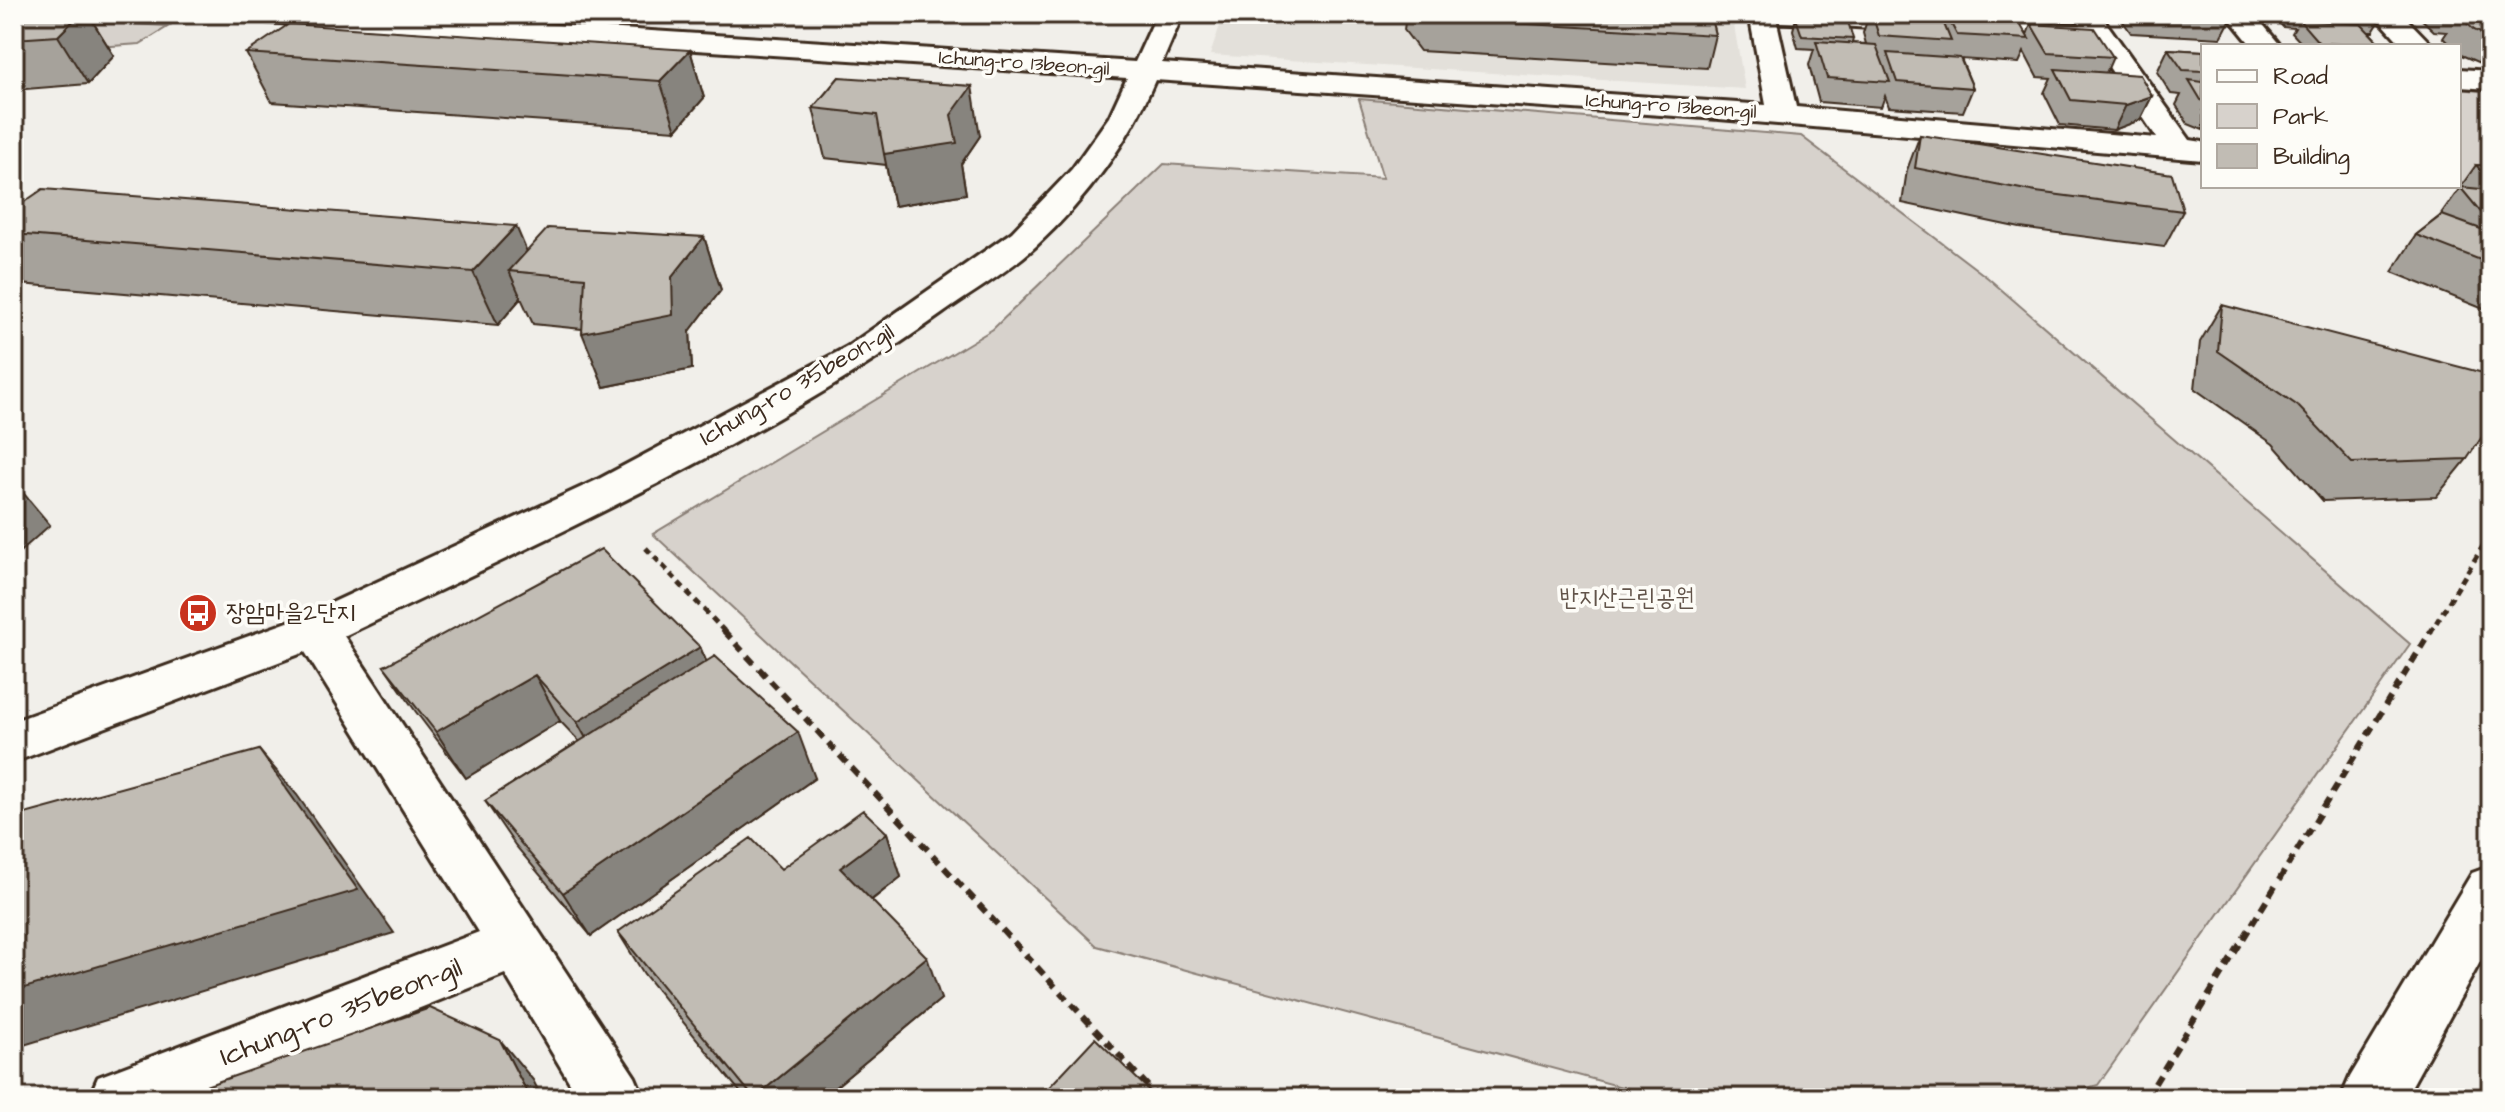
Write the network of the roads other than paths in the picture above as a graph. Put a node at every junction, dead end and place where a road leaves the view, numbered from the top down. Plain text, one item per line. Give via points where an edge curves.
1 (265, 14) edge
2 (1170, 14) edge
3 (1762, 14) edge
4 (1773, 14) edge
5 (2239, 14) edge
6 (2387, 14) edge
7 (2093, 24) edge
8 (2265, 44) edge
9 (2417, 44) edge
10 (1144, 71) junction
11 (2461, 78) edge
12 (2491, 80) edge
13 (1783, 115) junction
14 (2192, 150) edge
15 (315, 630) junction
16 (14, 742) edge
17 (2491, 890) edge
18 (517, 943) junction
19 (120, 1098) edge
20 (613, 1098) edge
21 (2372, 1098) edge

1 - 10 street, Ichung-ro 13beon-gil
2 - 10 street, Ichung-ro 35beon-gil
3 - 13 street, Ichung-ro 13beon-gil
4 - 7 street, Ichung-ro 13beon-gil
5 - 8 street
6 - 9 street
7 - 14 street, Ichung-ro 13beon-gil
10 - 13 street, Ichung-ro 13beon-gil
10 - 15 street, Ichung-ro 35beon-gil via 1108,142 1024,239 860,355 612,490
11 - 12 street
13 - 14 street, Ichung-ro 13beon-gil
15 - 16 street, Ichung-ro 35beon-gil
15 - 18 street
17 - 21 street
18 - 19 street, Ichung-ro 35beon-gil
18 - 20 street

